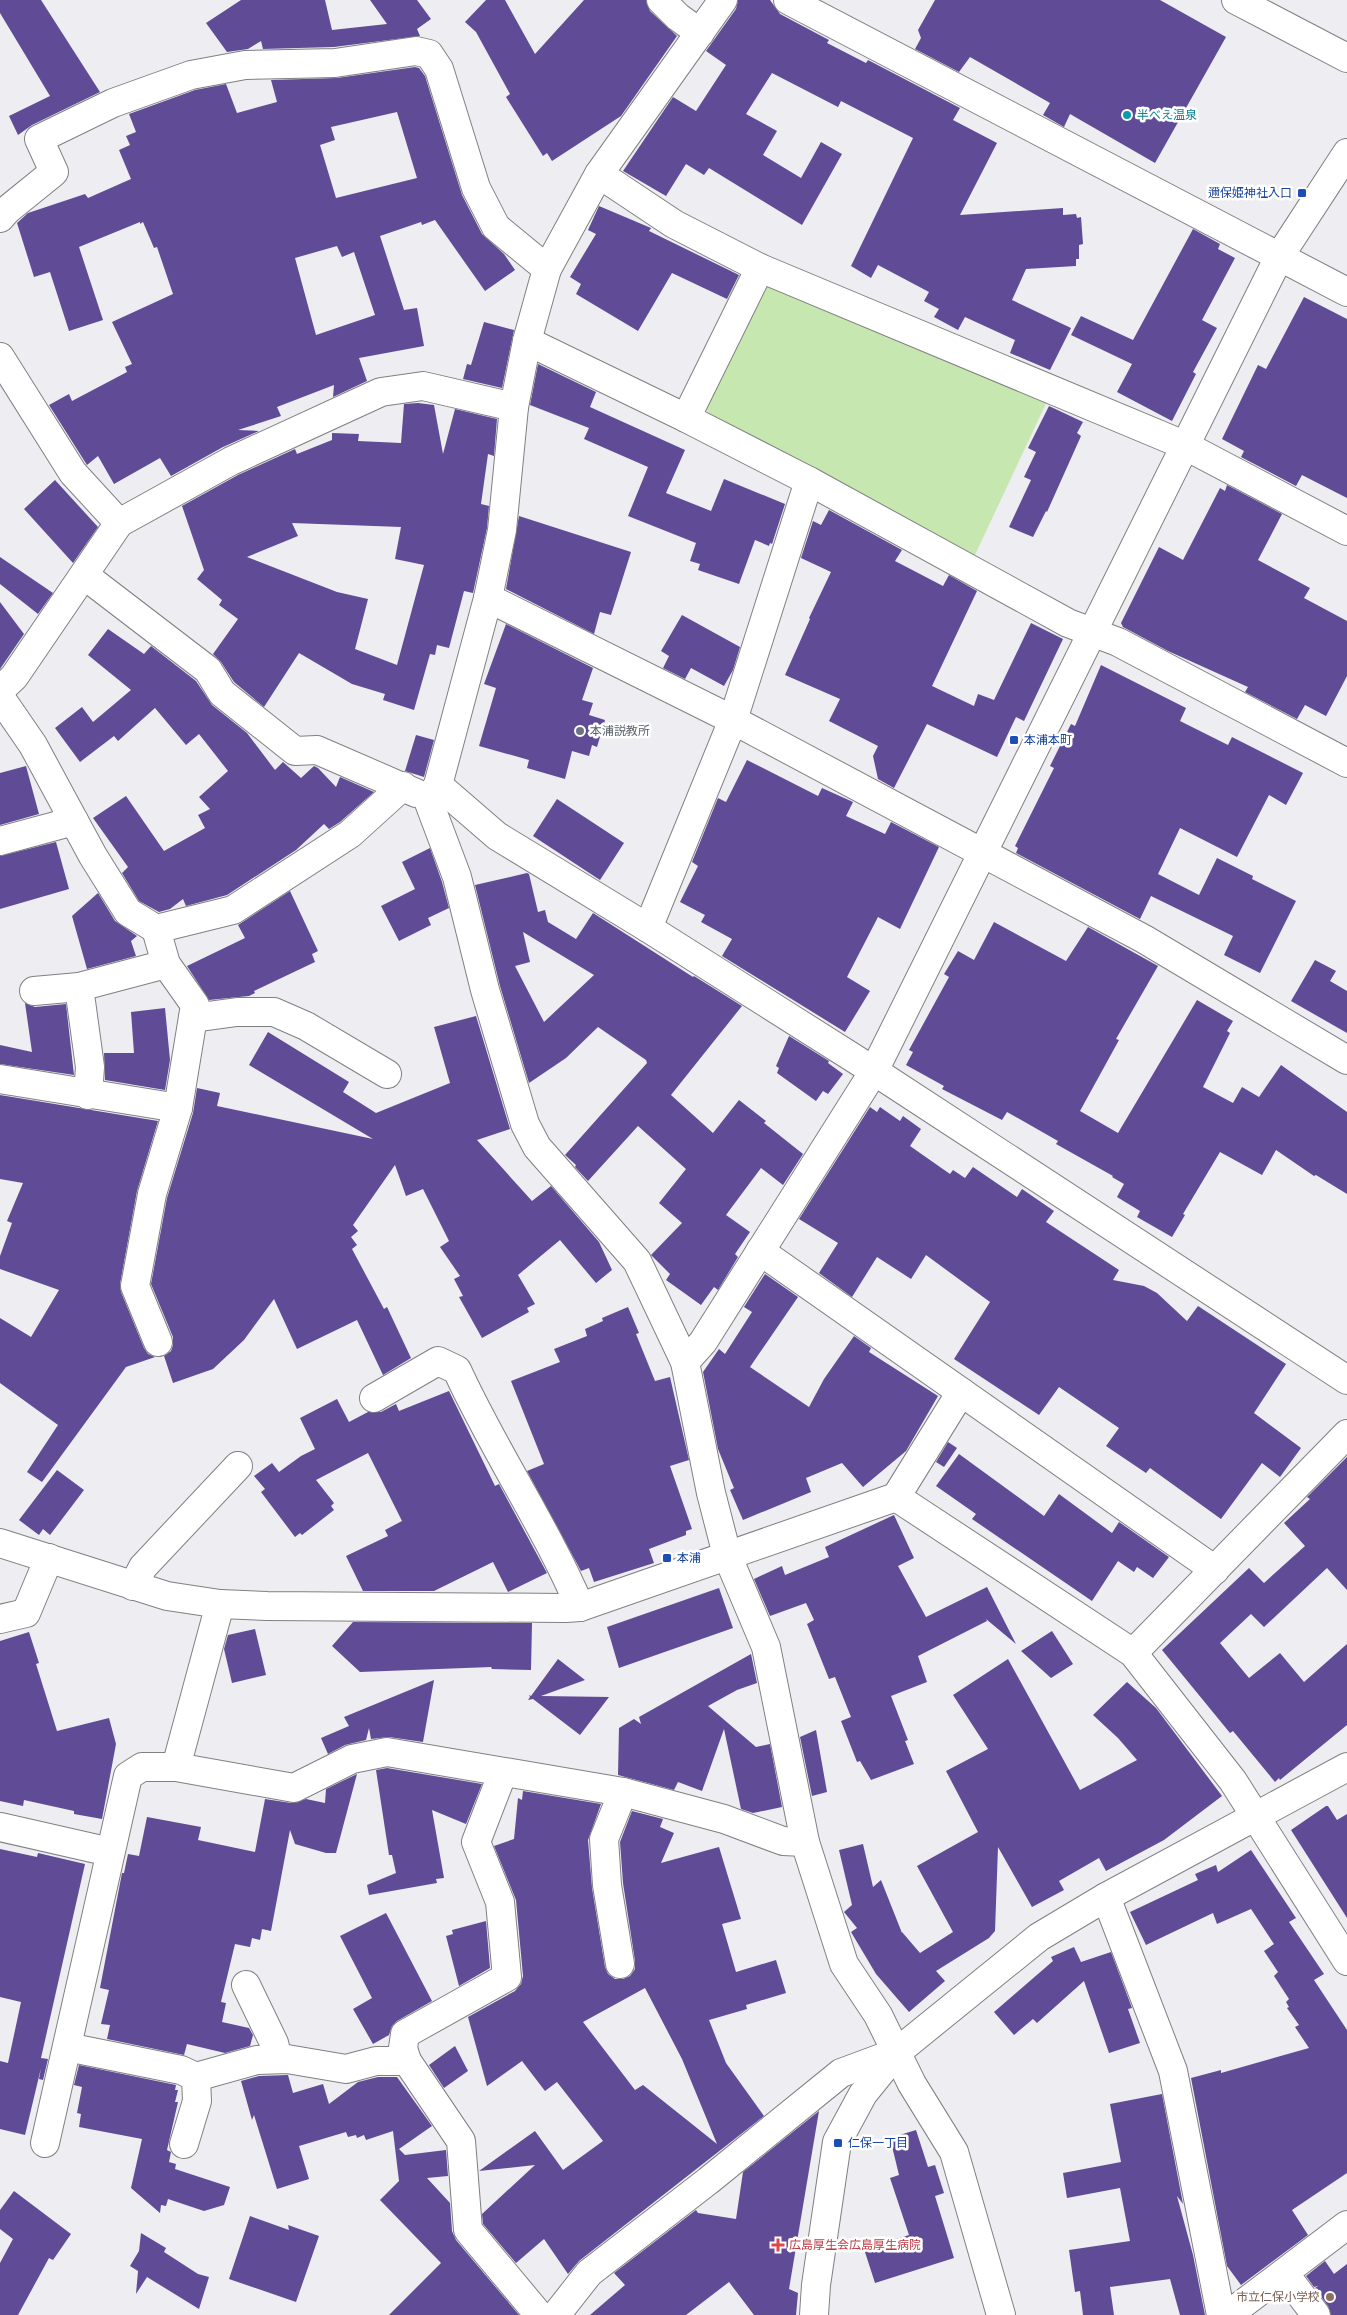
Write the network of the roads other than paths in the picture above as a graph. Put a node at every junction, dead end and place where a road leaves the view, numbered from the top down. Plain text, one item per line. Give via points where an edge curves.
1 (661, 0) edge
2 (723, 0) edge
3 (788, 0) edge
4 (1236, 0) edge
5 (700, 33) junction
6 (1347, 58) edge
7 (1347, 153) edge
8 (599, 174) junction
9 (0, 218) edge
10 (1279, 257) junction
11 (760, 268) junction
12 (547, 269) junction
13 (1347, 292) edge
14 (527, 341) junction
15 (0, 357) edge
16 (514, 407) junction
17 (686, 418) junction
18 (1184, 445) junction
19 (808, 481) junction
20 (119, 523) junction
21 (1347, 531) edge
22 (84, 575) junction
23 (488, 598) junction
24 (1092, 632) junction
25 (0, 690) edge
26 (0, 697) edge
27 (732, 720) junction
28 (1347, 763) edge
29 (403, 786) junction
30 (433, 792) junction
31 (74, 821) junction
32 (0, 841) edge
33 (983, 853) junction
34 (648, 928) junction
35 (156, 929) junction
36 (166, 964) junction
37 (79, 987) junction
38 (34, 991) dead end
39 (193, 1018) junction
40 (1347, 1060) edge
41 (874, 1071) junction
42 (386, 1074) dead end
43 (0, 1079) edge
44 (88, 1095) junction
45 (178, 1108) junction
46 (760, 1251) junction
47 (158, 1342) dead end
48 (685, 1362) junction
49 (1347, 1380) edge
50 (962, 1392) junction
51 (374, 1398) dead end
52 (1347, 1434) edge
53 (238, 1466) dead end
54 (896, 1497) junction
55 (0, 1544) edge
56 (727, 1555) junction
57 (49, 1558) junction
58 (1215, 1570) junction
59 (133, 1586) junction
60 (220, 1604) junction
61 (580, 1607) junction
62 (0, 1619) edge
63 (1133, 1653) junction
64 (176, 1767) junction
65 (1347, 1767) edge
66 (503, 1772) junction
67 (623, 1792) junction
68 (1256, 1817) junction
69 (0, 1827) edge
70 (805, 1842) junction
71 (110, 1852) junction
72 (1106, 1897) junction
73 (1347, 1961) edge
74 (620, 1964) dead end
75 (246, 1986) dead end
76 (67, 2047) junction
77 (896, 2052) junction
78 (278, 2059) junction
79 (407, 2061) junction
80 (196, 2078) junction
81 (45, 2143) dead end
82 (184, 2144) dead end
83 (1347, 2225) edge
84 (1284, 2273) junction
85 (539, 2315) edge
86 (556, 2315) edge
87 (814, 2315) edge
88 (1001, 2315) edge
89 (1221, 2315) edge
90 (1228, 2315) edge
91 (1316, 2315) edge

1 - 5 street
2 - 5 street
3 - 10 street
4 - 6 street
5 - 8 street
7 - 10 street
8 - 11 street via 674,224
8 - 12 street
9 - 12 street via 54,172 39,139 113,103 191,75 245,65 335,63 416,51 429,54 439,69 476,188 496,227
10 - 13 street
10 - 18 street
11 - 17 street
11 - 18 street
12 - 14 street
14 - 16 street
14 - 17 street
15 - 20 street via 73,473
16 - 20 street via 423,386 381,392 231,461
16 - 23 street via 502,530
17 - 19 street
18 - 21 street
18 - 24 street
19 - 24 street
19 - 27 street
20 - 22 street
22 - 25 street via 14,677
22 - 29 street via 208,670 222,692 295,751 317,750
23 - 27 street
23 - 30 street
24 - 28 street via 1118,642
24 - 33 street
26 - 31 street via 33,745
27 - 33 street
27 - 34 street
29 - 30 street
29 - 35 street via 350,834 232,910
30 - 34 street via 497,836
30 - 48 street via 484,990 526,1124 537,1147 637,1261
31 - 32 street
31 - 35 street via 128,912
33 - 40 street via 1144,938
33 - 41 street
34 - 41 street
35 - 36 street
36 - 37 street
36 - 39 street via 195,1005
37 - 38 street
37 - 44 street via 90,1066
39 - 42 street via 237,1012 274,1012 306,1026
39 - 45 street
41 - 46 street
41 - 49 street
43 - 44 street
44 - 45 street
45 - 47 street via 152,1194 135,1286
46 - 48 street via 703,1342
46 - 50 street
48 - 56 street
50 - 54 street
50 - 58 street
51 - 61 street via 438,1361 457,1370 477,1414 562,1566
52 - 58 street
53 - 59 street via 143,1567
54 - 56 street
54 - 63 street
55 - 57 street
56 - 61 street
56 - 70 street via 766,1647
57 - 59 street
57 - 62 street via 26,1612
58 - 63 street
59 - 60 street via 167,1596
60 - 61 street
60 - 64 street
63 - 68 street via 1234,1781
64 - 66 street via 294,1788 352,1759 387,1752
64 - 71 street via 142,1767 128,1776
65 - 68 street
66 - 67 street
66 - 79 street via 476,1842 500,1902 507,1976 405,2034 403,2048
67 - 70 street via 724,1819 783,1841
67 - 74 street via 604,1839 607,1886
68 - 72 street
68 - 73 street
69 - 71 street
70 - 77 street via 844,1964 878,2015
71 - 76 street
72 - 77 street via 1039,1937
72 - 89 street via 1173,2071
75 - 78 street via 274,2043
76 - 80 street via 181,2070
76 - 81 street
77 - 86 street via 841,2073 589,2273
77 - 87 street via 863,2094 837,2142
77 - 88 street via 954,2152
78 - 79 street via 346,2069 376,2061
78 - 80 street via 257,2060
79 - 85 street via 461,2141 468,2230
80 - 82 street via 197,2101
83 - 84 street
84 - 90 street
84 - 91 street

